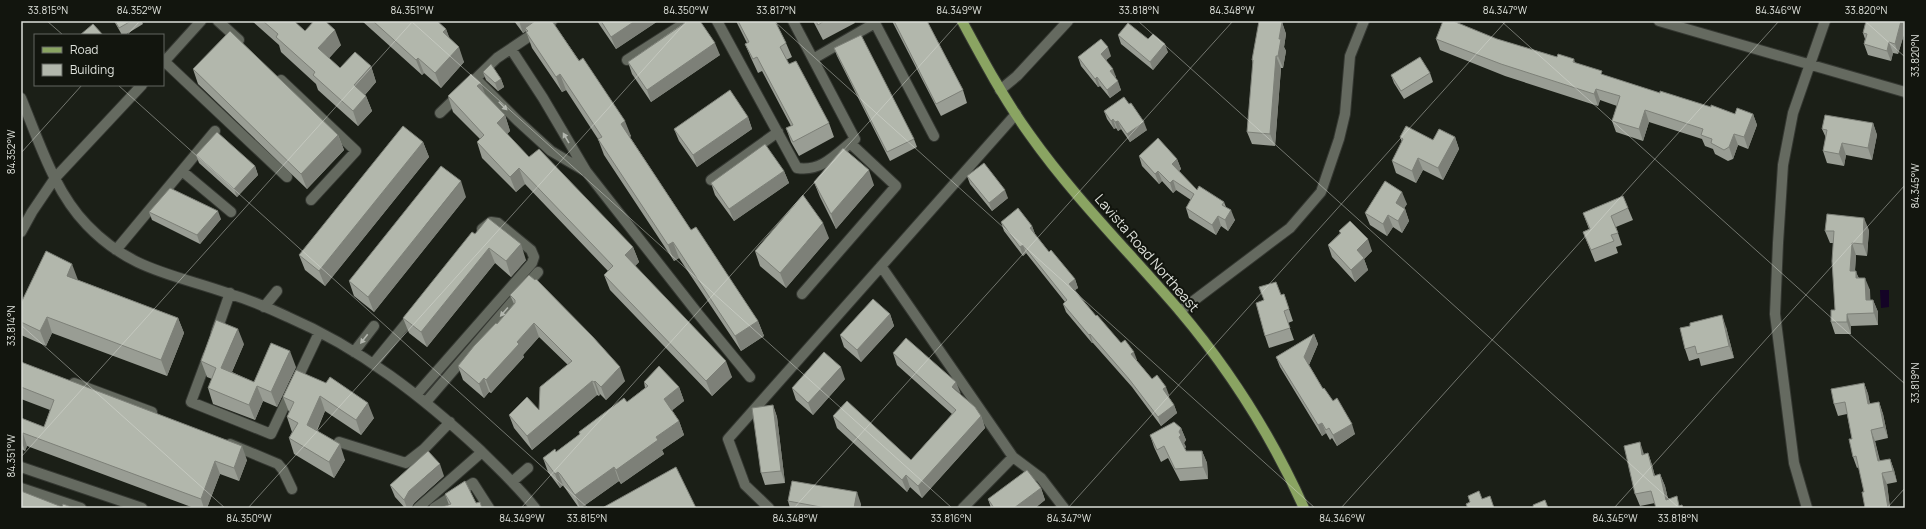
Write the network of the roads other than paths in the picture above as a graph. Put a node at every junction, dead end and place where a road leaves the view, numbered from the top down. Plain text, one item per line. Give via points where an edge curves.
1 (201, 21) edge
2 (218, 21) edge
3 (552, 21) edge
4 (688, 21) edge
5 (717, 21) edge
6 (793, 21) edge
7 (962, 21) edge
8 (1068, 21) edge
9 (1364, 21) edge
10 (1659, 21) edge
11 (1824, 21) edge
12 (875, 22) edge
13 (247, 48) edge
14 (511, 49) junction
15 (813, 59) junction
16 (628, 60) edge
17 (164, 62) edge
18 (1810, 64) junction
19 (275, 75) edge
20 (476, 79) junction
21 (141, 86) edge
22 (1000, 90) junction
23 (1905, 92) edge
24 (21, 98) edge
25 (440, 113) dead end
26 (1016, 114) junction
27 (216, 132) edge
28 (778, 132) junction
29 (934, 136) dead end
30 (850, 143) junction
31 (182, 171) junction
32 (586, 172) junction
33 (287, 177) dead end
34 (55, 178) junction
35 (711, 180) dead end
36 (311, 200) dead end
37 (232, 212) dead end
38 (21, 232) edge
39 (475, 237) edge
40 (116, 250) junction
41 (881, 266) junction
42 (538, 272) dead end
43 (277, 291) dead end
44 (230, 293) junction
45 (802, 294) dead end
46 (264, 307) junction
47 (418, 310) edge
48 (1180, 311) junction
49 (374, 326) dead end
50 (319, 333) junction
51 (354, 352) junction
52 (373, 364) junction
53 (750, 377) dead end
54 (66, 380) edge
55 (416, 395) junction
56 (426, 402) junction
57 (158, 415) edge
58 (450, 422) junction
59 (222, 440) edge
60 (339, 442) edge
61 (482, 452) junction
62 (1013, 457) junction
63 (21, 467) edge
64 (528, 468) dead end
65 (513, 481) junction
66 (21, 488) edge
67 (292, 489) dead end
68 (80, 508) edge
69 (142, 508) edge
70 (418, 508) edge
71 (434, 508) edge
72 (489, 508) edge
73 (535, 508) edge
74 (769, 508) edge
75 (962, 508) edge
76 (1064, 508) edge
77 (1304, 508) edge
78 (1807, 508) edge

1 - 17 street
2 - 13 street
3 - 14 street
4 - 16 street
5 - 28 street
6 - 15 street
7 - 22 main road, Lavista Road Northeast
8 - 22 street via 1017,76
9 - 48 street via 1350,56 1345,114 1339,139 1320,192 1290,228
10 - 18 street
11 - 18 street
12 - 15 street
12 - 29 street
14 - 20 street via 497,58
32 -> 14 street
15 - 30 street via 855,139
17 - 33 street
18 - 23 street
18 - 78 street via 1793,113 1783,165 1775,314 1794,463
19 - 36 street via 356,151
20 - 25 street
20 -> 32 street via 551,151
21 - 34 street
22 - 26 main road, Lavista Road Northeast
24 - 34 street
26 - 41 street
26 - 48 main road, Lavista Road Northeast via 1066,180
27 - 31 street
28 - 30 street via 797,168 807,170 822,166
28 - 35 street
30 - 45 street via 896,186
31 - 37 street
31 - 40 street
32 - 53 street
34 - 38 street
34 - 40 street via 68,202 86,225
39 - 55 street via 485,225 491,222 498,223 531,250 534,257 532,263
40 - 44 street via 157,272
41 - 62 street
41 - 74 street via 728,440 744,485
42 -> 56 street
43 - 46 street
44 - 46 street
44 - 50 street via 191,402 271,434
46 - 50 street
47 - 52 street
48 - 77 main road, Lavista Road Northeast via 1222,365 1248,404 1273,446
49 -> 51 street
50 - 51 street
51 - 52 street
52 - 55 street
54 - 57 street
55 - 56 street
56 - 58 street
58 - 60 street via 424,450 406,463
58 - 61 street
59 - 67 street via 278,464
61 - 65 street
61 - 70 street
62 - 75 street
62 - 76 street via 1041,478
63 - 69 street
64 - 65 street
65 - 73 street
66 - 68 street
71 - 72 street via 473,483

